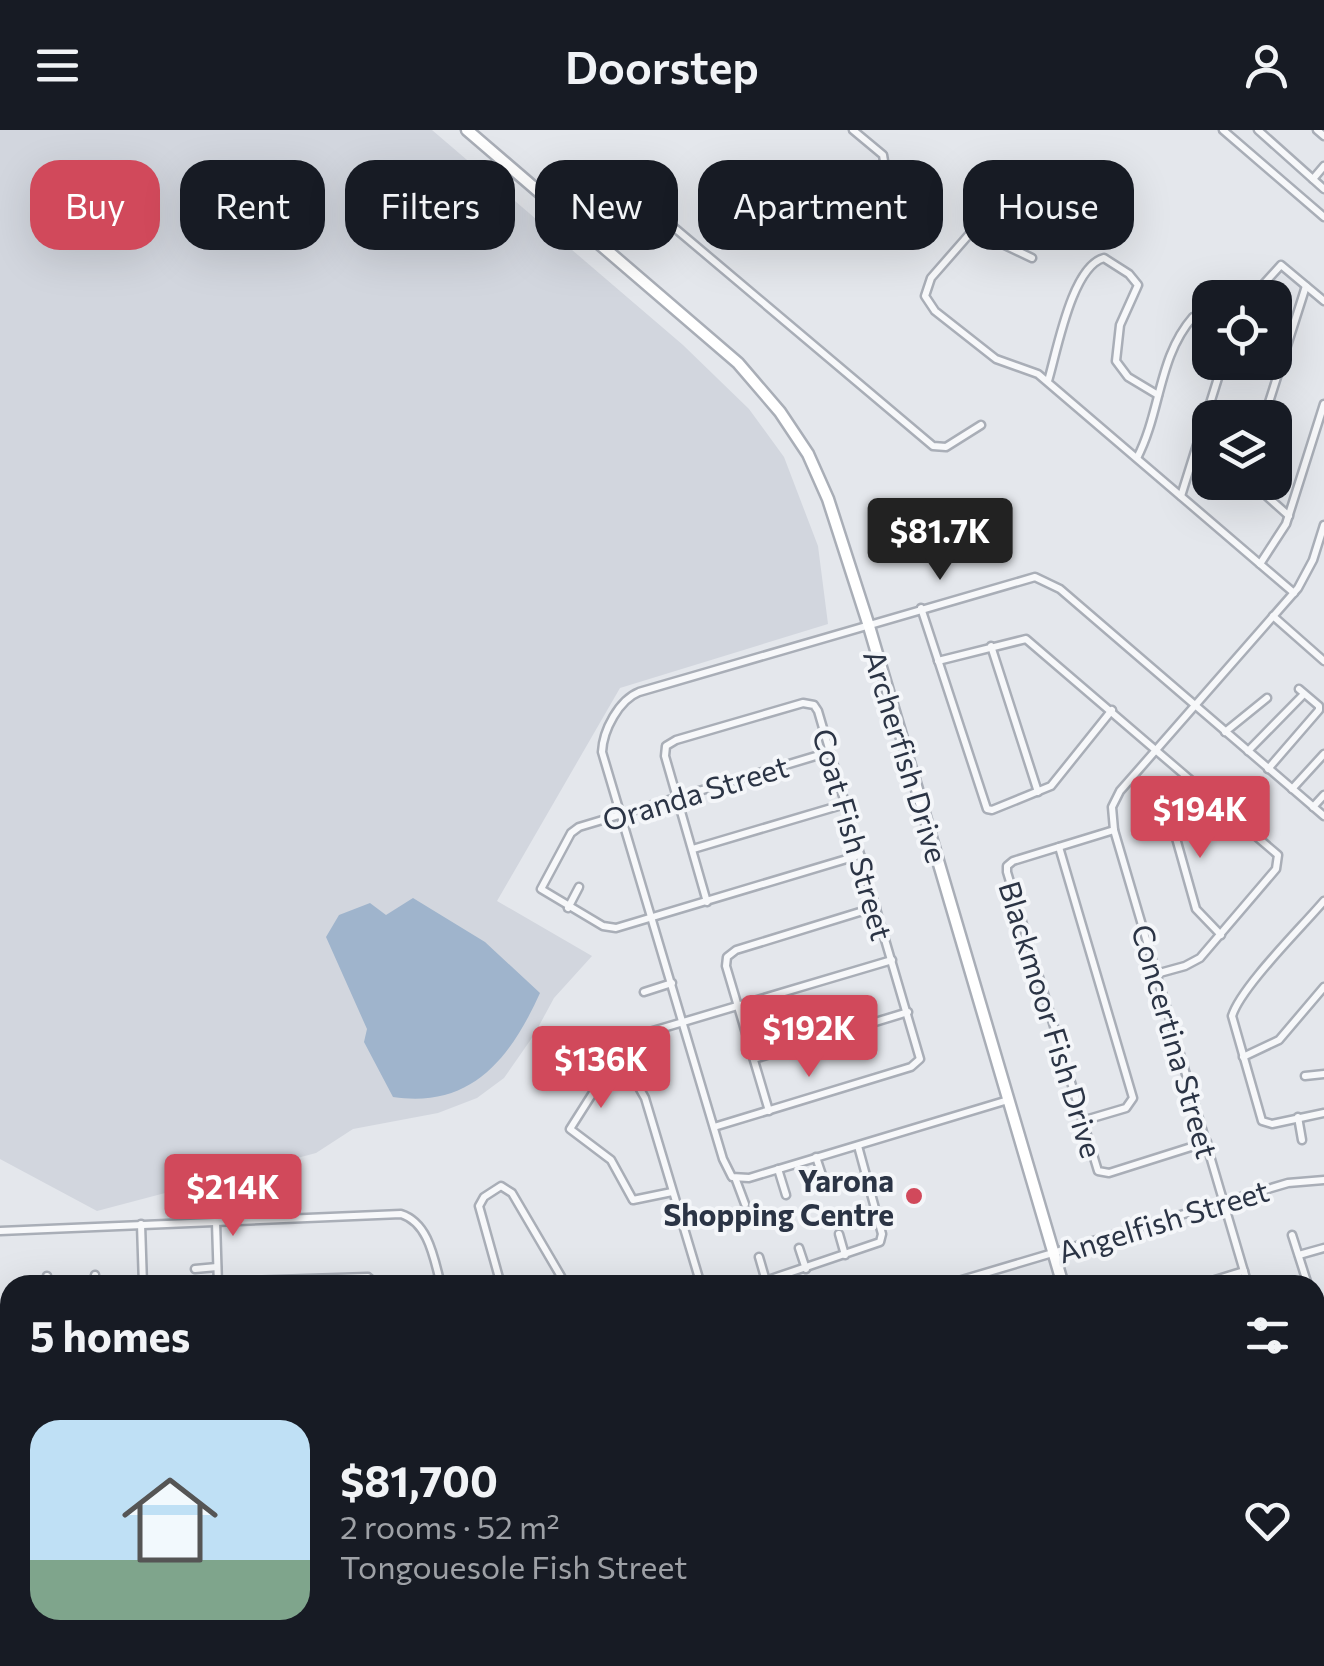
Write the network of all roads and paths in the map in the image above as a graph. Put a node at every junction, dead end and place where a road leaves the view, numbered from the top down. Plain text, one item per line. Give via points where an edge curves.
1 (467, 130) edge
2 (853, 130) edge
3 (1223, 130) edge
4 (1258, 130) edge
5 (1317, 130) edge
6 (1324, 136) edge
7 (884, 160) edge
8 (1324, 166) edge
9 (1313, 179) junction
10 (535, 187) edge
11 (1324, 188) edge
12 (1324, 217) edge
13 (678, 231) edge
14 (608, 250) edge
15 (1032, 258) dead end
16 (1267, 280) edge
17 (1306, 286) junction
18 (1324, 301) edge
19 (1192, 320) edge
20 (1218, 380) edge
21 (1048, 381) junction
22 (1158, 396) junction
23 (1270, 400) edge
24 (1324, 404) edge
25 (981, 424) dead end
26 (1137, 458) junction
27 (1181, 496) junction
28 (1271, 500) edge
29 (1289, 516) junction
30 (1324, 524) edge
31 (1260, 564) junction
32 (1294, 593) junction
33 (921, 608) junction
34 (1273, 616) junction
35 (868, 623) junction
36 (992, 646) junction
37 (938, 661) junction
38 (1324, 661) edge
39 (1267, 698) dead end
40 (1194, 706) junction
41 (1112, 710) junction
42 (1226, 732) junction
43 (1156, 749) junction
44 (1248, 751) junction
45 (829, 752) junction
46 (1324, 754) edge
47 (1268, 769) junction
48 (1200, 787) junction
49 (1292, 789) junction
50 (1038, 792) junction
51 (1324, 795) edge
52 (676, 798) junction
53 (845, 804) junction
54 (1314, 807) junction
55 (621, 814) junction
56 (1324, 816) edge
57 (1114, 830) junction
58 (1059, 847) junction
59 (692, 850) junction
60 (860, 856) junction
61 (579, 887) dead end
62 (706, 902) junction
63 (1324, 902) edge
64 (876, 907) junction
65 (568, 908) junction
66 (654, 919) junction
67 (1221, 935) junction
68 (892, 960) junction
69 (1156, 974) junction
70 (672, 983) junction
71 (1324, 986) edge
72 (644, 992) dead end
73 (738, 1006) junction
74 (908, 1012) junction
75 (684, 1024) junction
76 (1243, 1057) junction
77 (754, 1060) junction
78 (610, 1066) junction
79 (1324, 1074) edge
80 (1305, 1076) dead end
81 (1008, 1100) junction
82 (769, 1111) junction
83 (1324, 1113) edge
84 (1298, 1118) junction
85 (1082, 1121) junction
86 (714, 1127) junction
87 (1302, 1140) dead end
88 (1207, 1142) junction
89 (858, 1145) junction
90 (816, 1157) junction
91 (778, 1169) junction
92 (736, 1179) junction
93 (1324, 1180) edge
94 (824, 1181) dead end
95 (672, 1192) junction
96 (786, 1195) dead end
97 (1222, 1202) junction
98 (745, 1204) dead end
99 (216, 1222) junction
100 (141, 1224) junction
101 (0, 1230) edge
102 (840, 1234) dead end
103 (1292, 1235) dead end
104 (799, 1248) dead end
105 (1324, 1248) edge
106 (1053, 1253) junction
107 (845, 1255) junction
108 (1299, 1255) junction
109 (759, 1258) dead end
110 (217, 1267) junction
111 (196, 1269) dead end
112 (806, 1269) junction
113 (1244, 1271) junction
114 (143, 1275) edge
115 (218, 1275) edge
116 (438, 1275) edge
117 (499, 1275) edge
118 (560, 1275) edge
119 (698, 1275) edge
120 (764, 1275) edge
121 (786, 1275) edge
122 (979, 1275) edge
123 (1059, 1275) edge
124 (1231, 1275) edge
125 (1245, 1275) edge
126 (1305, 1275) edge

1 - 10 street, Archerfish Drive
2 - 7 street
3 - 12 street
4 - 9 street
5 - 6 street
8 - 9 street
9 - 11 street
13 - 25 street via 933,446 946,446
14 - 35 street, Archerfish Drive via 724,350 789,423 822,483
15 - 21 street via 973,230 931,278 925,296 935,312 996,359
16 - 17 street via 1281,265
17 - 18 street
17 - 23 street
19 - 22 street via 1171,349
20 - 27 street
21 - 22 street via 1079,282 1104,258 1138,286 1120,325 1116,361
21 - 26 street
22 - 26 street
24 - 29 street
26 - 27 street
27 - 31 street
28 - 29 street
29 - 31 street
30 - 32 street
31 - 32 street
32 - 34 street
33 - 35 street
33 - 37 street
33 - 40 street via 1026,577 1044,579
34 - 38 street
34 - 40 street
35 - 55 street via 628,697 602,748
35 - 81 street, Archerfish Drive
36 - 37 street
36 - 41 street via 1026,639
36 - 50 street
37 - 50 street via 984,807
39 - 42 street
40 - 42 street
40 - 43 street
41 - 43 street
41 - 50 street via 1053,785
42 - 44 street
43 - 48 street
43 - 57 street via 1115,799
44 - 47 street
44 - 47 street via 1301,691 1318,706
45 - 52 street, Oranda Street
45 - 52 street, Coat Fish Street via 818,711 809,703 676,740 664,752
45 - 53 street, Coat Fish Street
46 - 49 street
47 - 49 street
48 - 67 street via 1172,824 1196,908
48 - 67 street via 1278,859
49 - 54 street
51 - 54 street
52 - 55 street, Oranda Street
52 - 59 street, Coat Fish Street
53 - 59 street
53 - 60 street, Coat Fish Street
54 - 56 street
55 - 65 street, Oranda Street via 574,831 542,884 542,892
55 - 66 street
57 - 58 street, Blackmoor Fish Drive
57 - 69 street, Concertina Street
58 - 85 street via 1133,1098 1128,1107
58 - 85 street, Blackmoor Fish Drive via 1011,862 1007,870
59 - 62 street, Coat Fish Street
60 - 62 street
60 - 64 street, Coat Fish Street
61 - 65 street
62 - 66 street
63 - 76 street via 1232,1012
64 - 68 street, Coat Fish Street
64 - 73 street via 729,954 726,966
65 - 66 street via 609,928
66 - 70 street
67 - 69 street via 1192,963
68 - 73 street
68 - 74 street, Coat Fish Street
69 - 88 street, Concertina Street
70 - 72 street
70 - 75 street
71 - 76 street via 1279,1040
73 - 75 street
73 - 77 street
74 - 77 street
74 - 82 street, Coat Fish Street via 917,1064
75 - 78 street via 636,1036
75 - 86 street
76 - 84 street via 1261,1120
77 - 82 street
78 - 95 street via 642,1092
78 - 95 street via 570,1129 611,1160 633,1200
79 - 80 street
81 - 89 street
81 - 106 street, Archerfish Drive
82 - 86 street, Coat Fish Street
83 - 84 street
84 - 87 street
85 - 88 street, Blackmoor Fish Drive via 1102,1174
86 - 92 street
88 - 97 street, Concertina Street
89 - 90 street
89 - 107 street via 882,1237
90 - 91 street
90 - 94 street
91 - 92 street
91 - 96 street
92 - 98 street
93 - 97 street, Angelfish Street
95 - 119 street
97 - 106 street, Angelfish Street
97 - 113 street, Concertina Street
99 - 100 street
99 - 110 street
99 - 116 street via 407,1215 422,1228
100 - 101 street
100 - 114 street
102 - 107 street
103 - 108 street
104 - 112 street
105 - 108 street
106 - 122 street, Angelfish Street
106 - 123 street, Archerfish Drive
107 - 112 street
108 - 126 street
109 - 120 street
110 - 111 street
110 - 115 street
112 - 121 street
113 - 124 street
113 - 125 street, Concertina Street
117 - 118 street via 479,1210 482,1199 501,1186 512,1192

